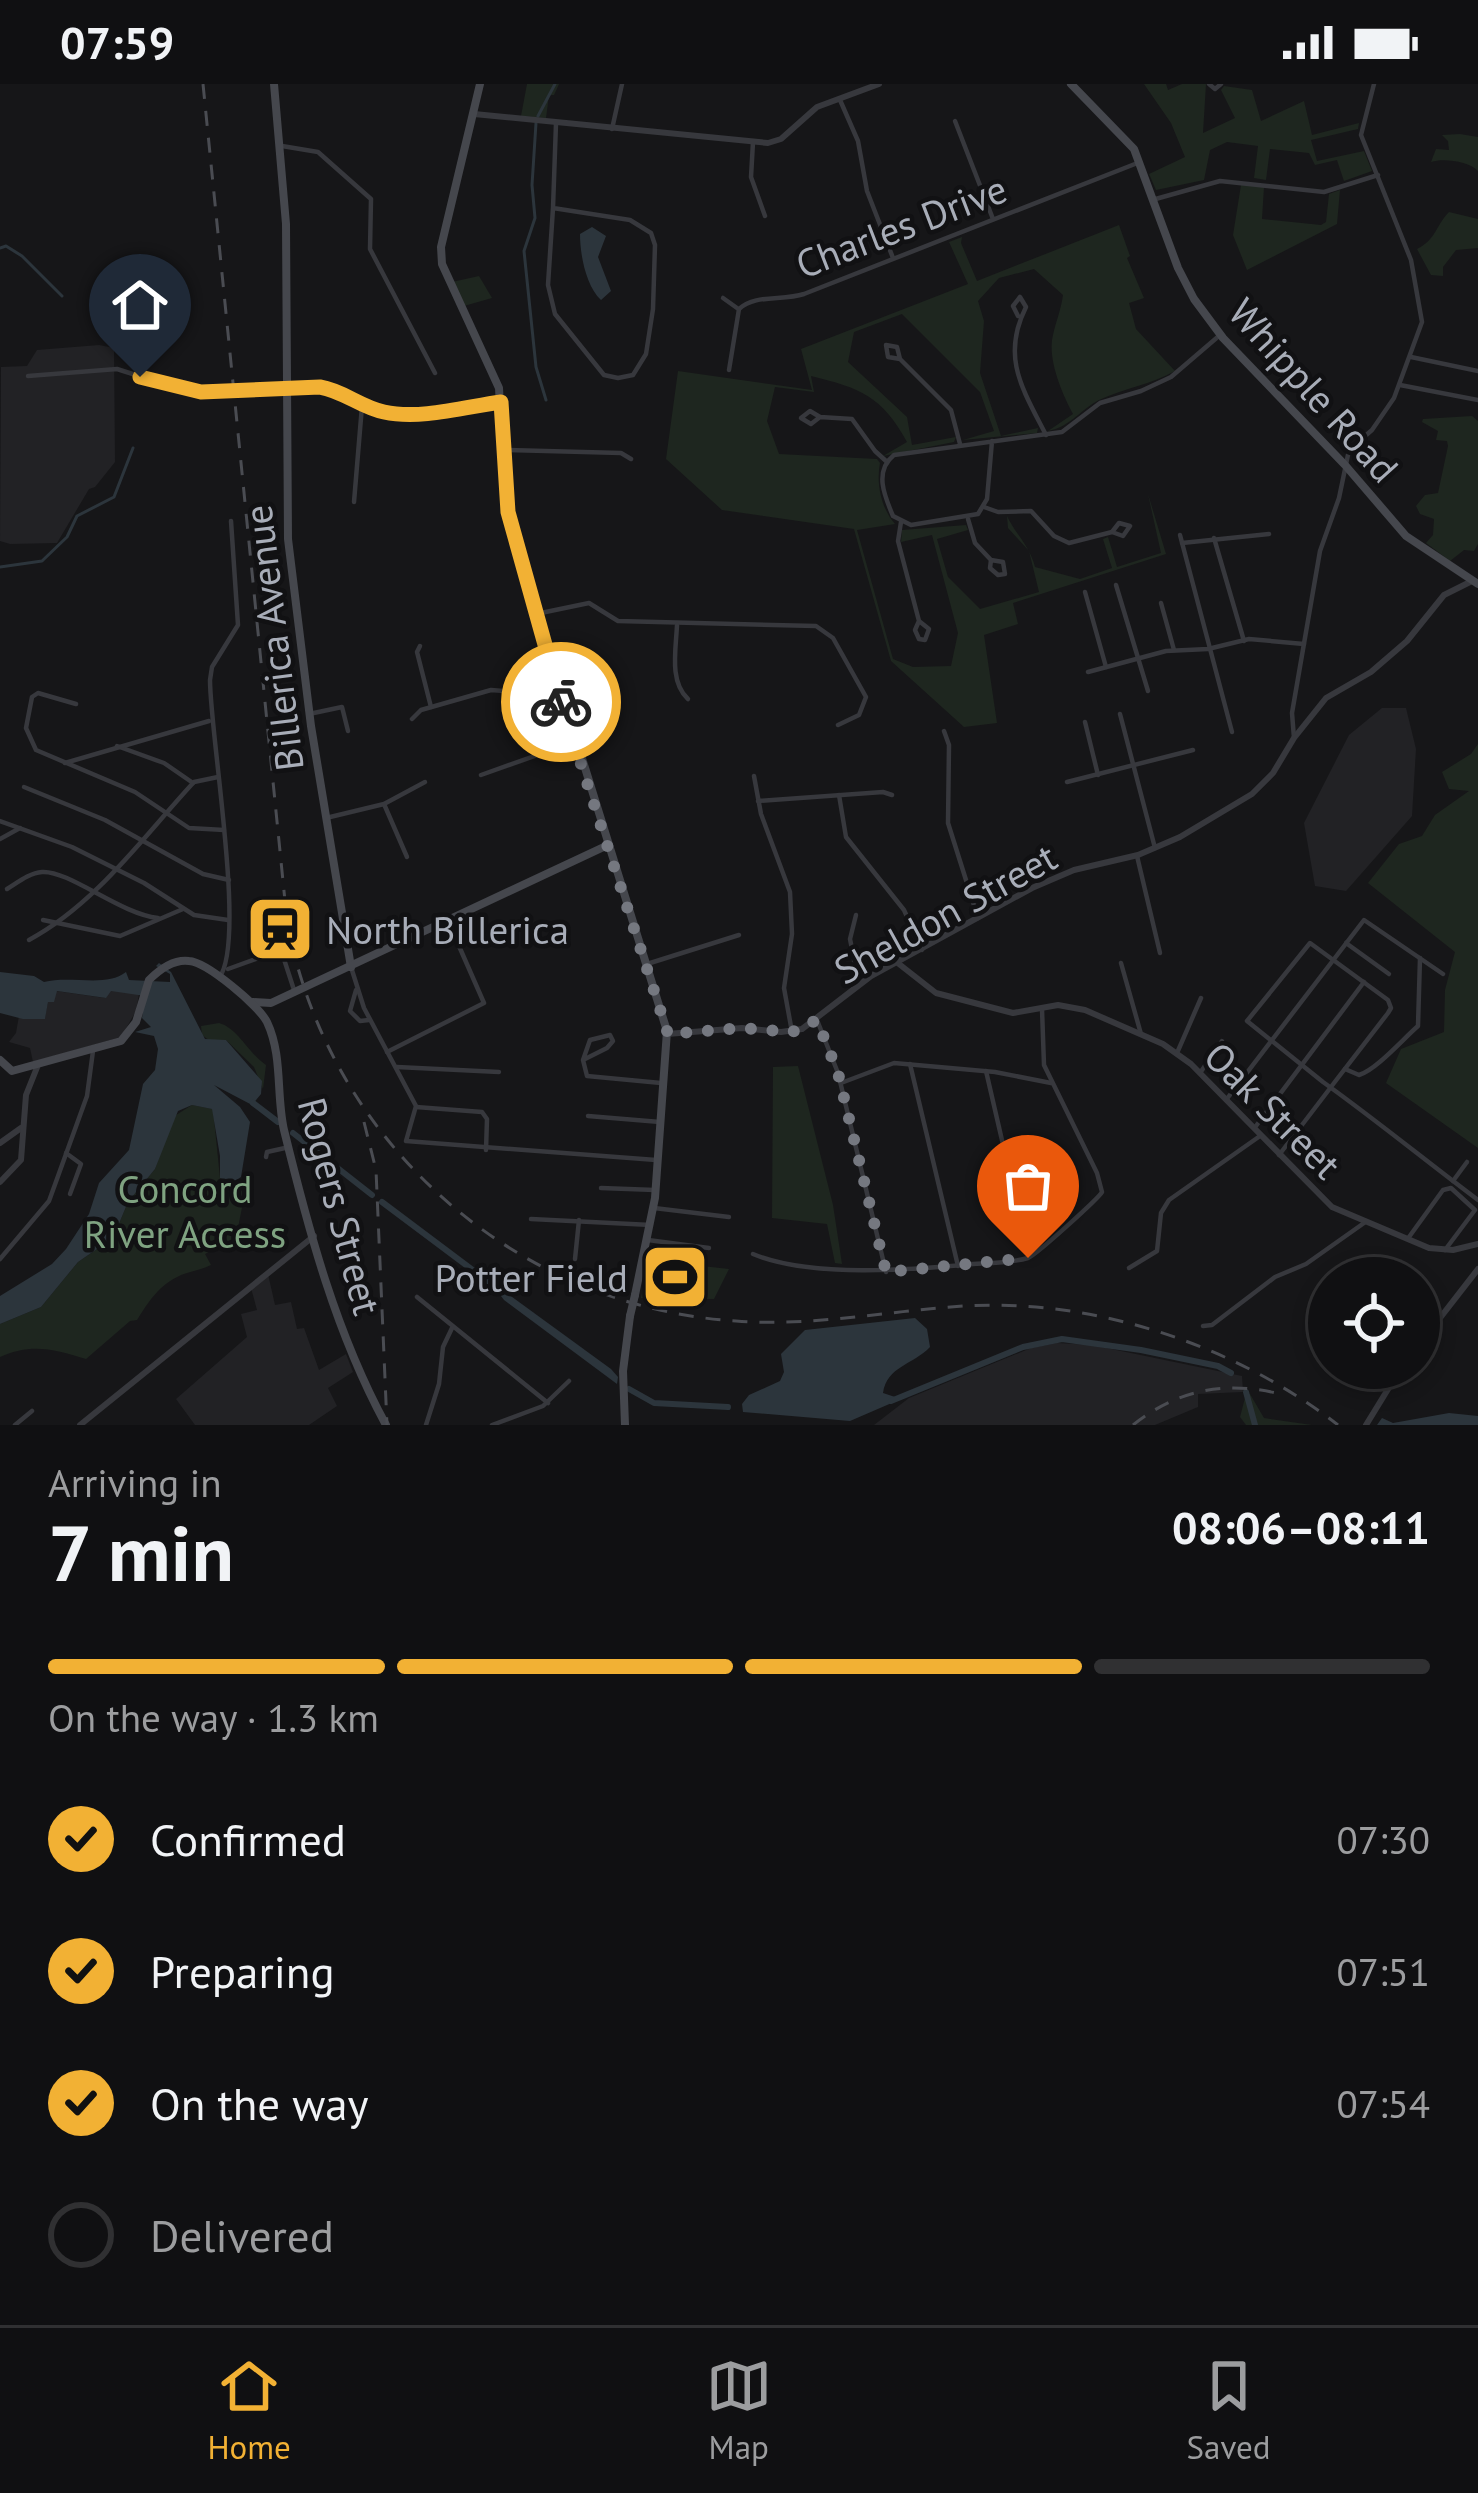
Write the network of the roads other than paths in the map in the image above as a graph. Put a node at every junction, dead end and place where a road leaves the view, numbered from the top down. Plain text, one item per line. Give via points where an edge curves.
1 (274, 84) edge
2 (480, 84) edge
3 (622, 84) edge
4 (879, 84) edge
5 (1071, 84) edge
6 (1209, 84) edge
7 (1221, 84) edge
8 (1374, 84) edge
9 (839, 98) junction
10 (474, 114) junction
11 (955, 121) dead end
12 (556, 123) junction
13 (612, 128) junction
14 (753, 142) junction
15 (280, 151) junction
16 (1140, 163) junction
17 (1378, 175) junction
18 (1153, 200) junction
19 (554, 208) junction
20 (765, 216) dead end
21 (993, 219) junction
22 (893, 258) junction
23 (723, 298) dead end
24 (739, 310) junction
25 (1018, 316) dead end
26 (1220, 335) junction
27 (1411, 357) junction
28 (899, 359) dead end
29 (729, 370) dead end
30 (1478, 371) edge
31 (434, 373) dead end
32 (28, 376) dead end
33 (1400, 385) junction
34 (285, 388) junction
35 (1478, 400) edge
36 (501, 402) junction
37 (362, 405) junction
38 (820, 417) dead end
39 (1046, 435) junction
40 (992, 441) junction
41 (960, 445) junction
42 (504, 450) junction
43 (631, 459) dead end
44 (886, 461) junction
45 (1346, 465) junction
46 (354, 502) dead end
47 (984, 507) junction
48 (968, 518) junction
49 (231, 521) dead end
50 (901, 522) junction
51 (1112, 532) dead end
52 (1269, 534) dead end
53 (1214, 538) junction
54 (991, 560) dead end
55 (1475, 583) edge
56 (1116, 584) dead end
57 (1085, 592) dead end
58 (1160, 603) dead end
59 (536, 614) junction
60 (920, 621) dead end
61 (677, 622) junction
62 (1244, 640) junction
63 (1304, 644) junction
64 (420, 646) dead end
65 (1210, 649) junction
66 (1174, 650) junction
67 (1140, 658) junction
68 (1106, 668) junction
69 (1088, 672) dead end
70 (555, 682) junction
71 (1148, 691) dead end
72 (688, 699) dead end
73 (76, 704) dead end
74 (431, 706) junction
75 (309, 714) junction
76 (1120, 714) dead end
77 (412, 718) dead end
78 (212, 720) junction
79 (1085, 722) dead end
80 (838, 725) dead end
81 (347, 731) dead end
82 (944, 731) dead end
83 (1232, 732) dead end
84 (1294, 738) junction
85 (574, 742) junction
86 (118, 746) junction
87 (1193, 750) dead end
88 (65, 764) junction
89 (1134, 765) junction
90 (481, 775) dead end
91 (1098, 775) junction
92 (754, 776) dead end
93 (218, 777) junction
94 (424, 782) dead end
95 (1067, 782) dead end
96 (193, 783) junction
97 (24, 787) dead end
98 (839, 795) junction
99 (892, 795) dead end
100 (758, 801) junction
101 (384, 804) junction
102 (167, 813) junction
103 (326, 818) junction
104 (0, 821) edge
105 (20, 828) junction
106 (224, 830) junction
107 (0, 839) edge
108 (142, 840) junction
109 (608, 845) junction
110 (1156, 848) junction
111 (1137, 856) junction
112 (407, 857) dead end
113 (115, 869) junction
114 (229, 880) junction
115 (7, 889) dead end
116 (91, 893) junction
117 (183, 909) junction
118 (856, 915) dead end
119 (978, 917) junction
120 (158, 918) junction
121 (43, 920) dead end
122 (228, 920) junction
123 (448, 921) junction
124 (58, 923) junction
125 (739, 934) dead end
126 (28, 940) dead end
127 (1346, 943) junction
128 (922, 950) junction
129 (1160, 952) dead end
130 (1420, 957) junction
131 (1334, 959) junction
132 (1121, 963) dead end
133 (647, 964) junction
134 (899, 964) junction
135 (351, 967) junction
136 (225, 968) junction
137 (1389, 974) dead end
138 (1443, 974) dead end
139 (219, 978) junction
140 (1364, 982) junction
141 (859, 984) junction
142 (356, 989) junction
143 (295, 993) junction
144 (1201, 998) dead end
145 (251, 1001) junction
146 (271, 1003) junction
147 (1042, 1007) junction
148 (369, 1020) junction
149 (817, 1020) junction
150 (267, 1022) junction
151 (792, 1032) junction
152 (668, 1034) junction
153 (1141, 1034) junction
154 (1271, 1040) junction
155 (1222, 1041) dead end
156 (93, 1051) junction
157 (387, 1052) junction
158 (1177, 1053) junction
159 (0, 1060) edge
160 (583, 1060) junction
161 (910, 1064) junction
162 (38, 1065) junction
163 (1302, 1065) junction
164 (397, 1067) junction
165 (1345, 1069) junction
166 (986, 1071) junction
167 (499, 1072) dead end
168 (1200, 1073) junction
169 (0, 1075) edge
170 (17, 1078) junction
171 (841, 1083) junction
172 (1052, 1083) junction
173 (663, 1084) junction
174 (1331, 1087) junction
175 (26, 1095) junction
176 (1226, 1100) junction
177 (416, 1107) junction
178 (588, 1116) dead end
179 (661, 1122) junction
180 (21, 1128) junction
181 (1257, 1133) junction
182 (0, 1143) edge
183 (289, 1147) junction
184 (486, 1150) junction
185 (66, 1153) junction
186 (1279, 1156) junction
187 (266, 1157) dead end
188 (659, 1160) junction
189 (1467, 1162) dead end
190 (1453, 1181) junction
191 (0, 1182) edge
192 (601, 1188) dead end
193 (656, 1190) junction
194 (70, 1194) dead end
195 (1478, 1200) edge
196 (654, 1208) junction
197 (729, 1217) dead end
198 (531, 1219) dead end
199 (579, 1220) junction
200 (1364, 1223) junction
201 (651, 1225) junction
202 (314, 1237) junction
203 (1456, 1237) junction
204 (648, 1240) junction
205 (1408, 1240) junction
206 (1478, 1244) edge
207 (709, 1248) dead end
208 (1463, 1248) junction
209 (1445, 1250) junction
210 (753, 1254) dead end
211 (1029, 1257) junction
212 (0, 1259) edge
213 (575, 1259) dead end
214 (958, 1265) junction
215 (1129, 1268) dead end
216 (1478, 1269) edge
217 (886, 1272) junction
218 (417, 1297) dead end
219 (1440, 1318) edge
220 (453, 1326) junction
221 (1203, 1326) dead end
222 (569, 1382) dead end
223 (1388, 1389) edge
224 (548, 1403) junction
225 (32, 1411) dead end
226 (92, 1422) edge
227 (512, 1422) edge
228 (15, 1425) edge
229 (80, 1425) edge
230 (386, 1425) edge
231 (426, 1425) edge
232 (492, 1425) edge
233 (626, 1425) edge
234 (1366, 1425) edge

1 - 15 main road, Billerica Avenue
2 - 10 main road
3 - 13 street
4 - 9 street
5 - 16 main road, Whipple Road
6 - 7 street
8 - 17 street via 1361,136
9 - 14 street via 781,139
9 - 22 street
10 - 12 street
10 - 36 main road via 440,256
11 - 21 street
12 - 13 street
12 - 19 street
13 - 14 street
14 - 20 street via 751,177
15 - 31 street via 318,152 372,202 370,249
15 - 34 main road, Billerica Avenue
16 - 18 main road, Whipple Road
16 - 21 street, Charles Drive
17 - 18 street via 1324,192 1220,181
17 - 27 street via 1418,287 1422,322
18 - 26 main road, Whipple Road via 1178,268
19 - 19 street via 548,285 555,314 604,375 633,375 646,354 652,309 651,233 630,220
21 - 22 street, Charles Drive
22 - 24 street, Charles Drive
23 - 24 street
24 - 29 street
25 - 39 street via 1015,373
26 - 39 street via 1162,383 1104,401 1072,427
26 - 45 main road, Whipple Road
27 - 30 street
27 - 33 street
28 - 41 street via 951,410
32 - 34 street via 117,369 183,390
33 - 35 street
33 - 45 street
34 - 37 street via 330,388
34 - 75 main road, Billerica Avenue via 285,502
36 - 37 street via 396,414
36 - 42 main road
37 - 46 street
38 - 44 street via 852,418
39 - 40 street
40 - 41 street
40 - 47 street
41 - 44 street
42 - 43 street
42 - 59 main road via 508,512
44 - 50 street via 882,481
45 - 55 main road, Whipple Road via 1406,536
45 - 63 street
47 - 48 street
47 - 51 street via 1031,511 1069,543
48 - 50 street
48 - 54 street
49 - 78 street via 238,625 212,667
50 - 60 street via 898,541
52 - 53 street
53 - 62 street
53 - 65 street via 1181,539
55 - 84 street, Sheldon Street via 1444,595 1407,641 1326,698
56 - 67 street
57 - 68 street
58 - 66 street
59 - 61 street via 589,602 618,621
59 - 70 main road
61 - 72 street via 676,680
61 - 80 street via 823,629 866,697 859,716
62 - 63 street
62 - 65 street
63 - 84 street
64 - 74 street
65 - 66 street
65 - 83 street
66 - 67 street
67 - 68 street
67 - 71 street
68 - 69 street
70 - 74 street
70 - 85 main road
73 - 88 street via 36,694 26,718 31,745
74 - 77 street
75 - 81 street via 342,707
75 - 103 main road, Billerica Avenue
76 - 89 street
78 - 86 street
78 - 93 street
79 - 91 street
82 - 119 street via 948,823
84 - 110 street, Sheldon Street via 1252,794
85 - 90 street
85 - 109 main road
86 - 88 street
86 - 96 street
87 - 89 street
88 - 102 street
89 - 91 street
89 - 110 street
91 - 95 street
92 - 100 street
93 - 96 street
93 - 106 street
94 - 101 street
96 - 102 street
97 - 108 street
98 - 99 street
98 - 100 street
98 - 128 street via 846,837 904,910
100 - 151 street via 790,892 784,988
101 - 103 street
101 - 112 street
102 - 106 street via 196,830
102 - 108 street
103 - 135 main road, Billerica Avenue
104 - 105 street
105 - 107 street
105 - 113 street
106 - 114 street
108 - 113 street
108 - 114 street
109 - 123 main road
109 - 133 main road
110 - 111 street, Sheldon Street
111 - 119 street, Sheldon Street via 1063,874
111 - 129 street
113 - 116 street
113 - 117 street
114 - 122 street
115 - 116 street via 45,872
116 - 120 street
116 - 124 street
117 - 120 street
117 - 122 street
118 - 141 street via 850,939
119 - 128 street, Sheldon Street
120 - 124 street via 124,936
121 - 124 street
122 - 136 street
123 - 135 main road
123 - 157 street via 483,1004
124 - 126 street
125 - 133 street
127 - 130 street via 1370,920
127 - 131 street
127 - 137 street
128 - 134 street, Sheldon Street
130 - 138 street
130 - 165 street via 1416,1029 1370,1072
131 - 140 street
131 - 154 street
131 - 154 street via 1308,943 1247,1021
132 - 153 street
133 - 152 main road
134 - 141 street, Sheldon Street
134 - 147 street, Oak Street via 936,993 1013,1013
135 - 142 street, Billerica Avenue
135 - 143 main road
136 - 139 street
136 - 143 street via 281,950
139 - 145 main road
139 - 156 main road via 195,962 165,968 149,980 129,1034
140 - 163 street
140 - 165 street via 1392,1004
141 - 149 street, Sheldon Street
142 - 148 street, Billerica Avenue
142 - 148 street via 350,1011
143 - 146 main road
144 - 158 street
145 - 146 main road
145 - 150 main road, Rogers Street
146 - 150 main road
147 - 153 street, Oak Street via 1084,1010
147 - 172 street via 1042,1057
148 - 157 street, Billerica Avenue
149 - 151 street, Sheldon Street
149 - 171 street
150 - 183 main road, Rogers Street
151 - 152 street, Sheldon Street
152 - 173 main road
153 - 158 street, Oak Street
154 - 163 street
154 - 176 street
155 - 168 street
156 - 162 main road
156 - 185 street
157 - 164 street, Billerica Avenue
158 - 168 street, Oak Street
159 - 170 main road
160 - 160 street via 590,1040 612,1037 608,1048
160 - 173 street via 592,1079
161 - 166 street
161 - 171 street via 885,1064
161 - 214 street
162 - 170 main road
162 - 175 street
163 - 174 street
163 - 181 street
164 - 167 street
164 - 177 street, Billerica Avenue
165 - 174 street
166 - 172 street
166 - 211 street
168 - 176 street, Oak Street
169 - 170 street
170 - 175 street
171 - 217 street
172 - 211 street via 1102,1192
173 - 179 main road
174 - 186 street
174 - 190 street
175 - 180 street
176 - 181 street, Oak Street
177 - 184 street via 484,1114
177 - 184 street via 404,1140
178 - 179 street
179 - 188 main road
180 - 182 street
180 - 191 street via 21,1160
181 - 186 street, Oak Street
181 - 215 street via 1165,1203 1157,1251
183 - 187 street
183 - 202 main road, Rogers Street
184 - 188 street
185 - 194 street via 81,1164
185 - 212 street via 49,1201
186 - 200 street, Oak Street via 1332,1207
188 - 193 main road
189 - 190 street
190 - 195 street
192 - 193 street
193 - 196 main road
196 - 197 street
196 - 201 main road
198 - 199 street
199 - 201 street
199 - 213 street
200 - 205 street, Oak Street
200 - 221 street
201 - 204 main road
202 - 226 street
202 - 230 main road, Rogers Street via 347,1346
203 - 205 street via 1475,1209 1446,1188
203 - 208 street
203 - 209 street
204 - 207 street
204 - 233 main road, bridge via 623,1371
205 - 209 street, Oak Street
206 - 208 street, Oak Street
208 - 209 street, Oak Street
210 - 217 street
211 - 214 street
214 - 217 street
216 - 219 street
218 - 220 street
220 - 224 street
220 - 231 street
222 - 224 street
223 - 234 street
224 - 227 street
225 - 228 street
226 - 229 street
227 - 232 street

